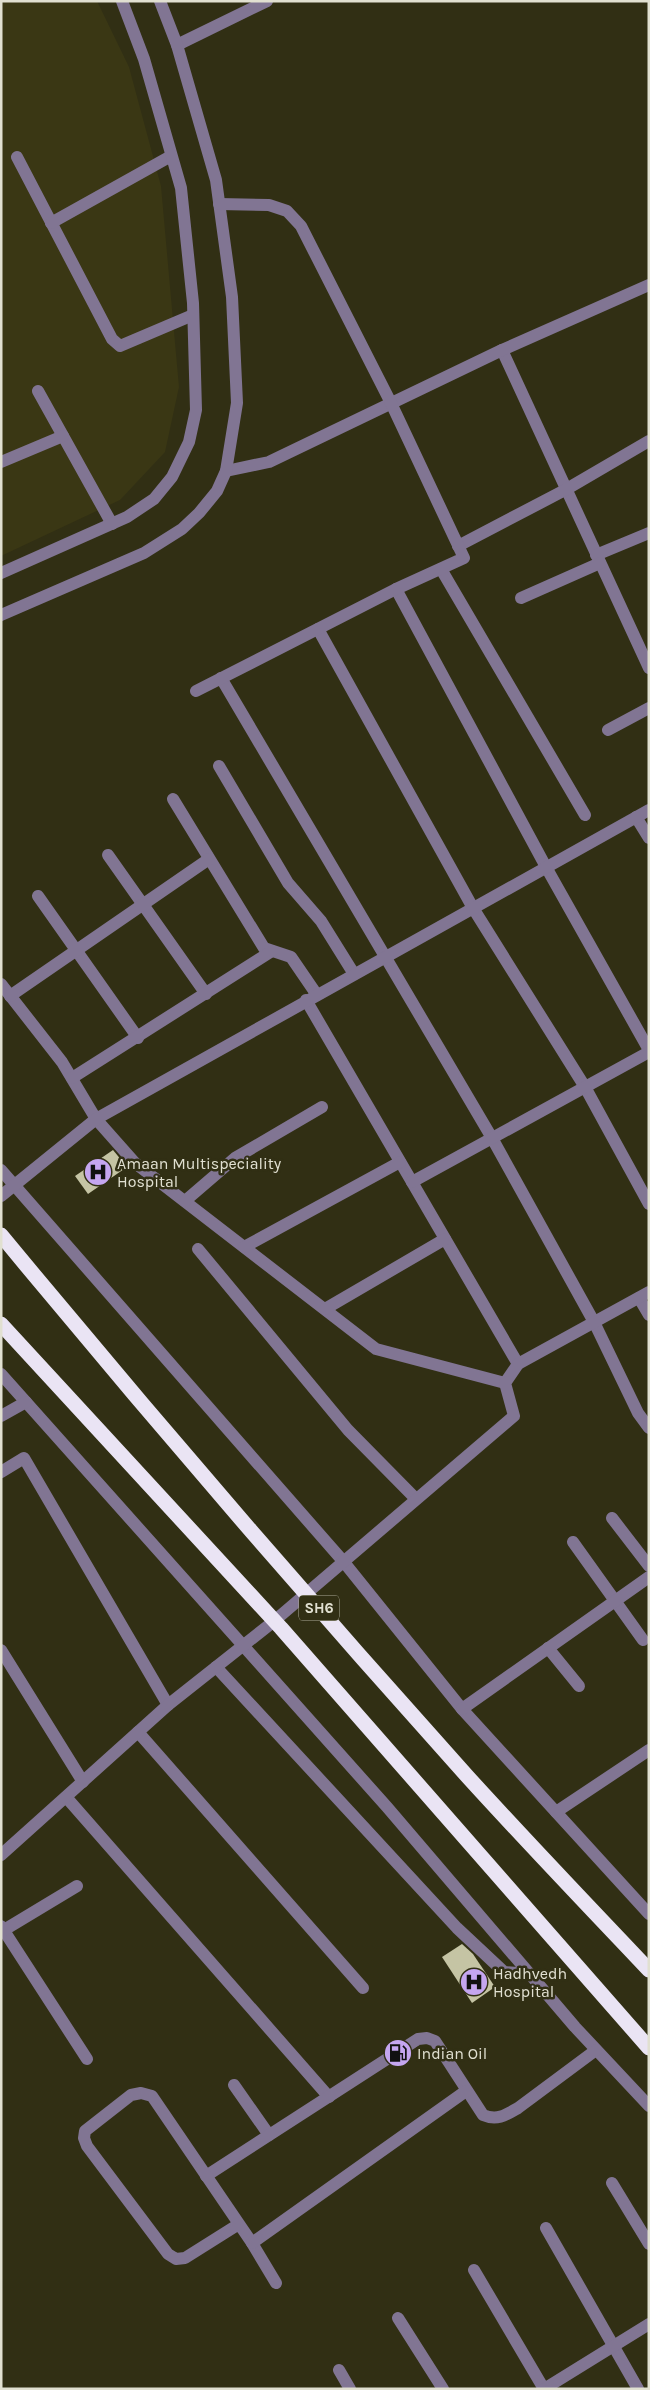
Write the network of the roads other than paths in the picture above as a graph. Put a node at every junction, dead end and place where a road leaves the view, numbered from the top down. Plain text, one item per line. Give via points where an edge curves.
1 (122, 1) edge
2 (160, 1) edge
3 (267, 1) edge
4 (177, 45) junction
5 (17, 156) dead end
6 (171, 156) junction
7 (219, 204) junction
8 (51, 222) junction
9 (649, 284) edge
10 (193, 314) junction
11 (502, 350) junction
12 (38, 391) dead end
13 (391, 403) junction
14 (63, 436) junction
15 (649, 441) edge
16 (1, 462) edge
17 (226, 471) junction
18 (565, 490) junction
19 (112, 524) junction
20 (649, 533) edge
21 (458, 546) junction
22 (598, 559) junction
23 (441, 569) junction
24 (1, 573) edge
25 (396, 590) junction
26 (521, 598) dead end
27 (1, 615) edge
28 (318, 629) junction
29 (649, 668) edge
30 (221, 678) junction
31 (196, 691) dead end
32 (649, 708) edge
33 (608, 730) dead end
34 (219, 766) dead end
35 (172, 799) dead end
36 (649, 810) edge
37 (585, 815) dead end
38 (636, 817) junction
39 (649, 838) edge
40 (108, 855) dead end
41 (209, 859) junction
42 (546, 867) junction
43 (38, 896) dead end
44 (142, 904) junction
45 (473, 908) junction
46 (77, 949) junction
47 (272, 951) junction
48 (386, 956) junction
49 (354, 974) junction
50 (1, 984) edge
51 (206, 994) junction
52 (10, 996) junction
53 (312, 998) junction
54 (138, 1038) junction
55 (649, 1051) edge
56 (72, 1078) junction
57 (585, 1087) junction
58 (322, 1107) dead end
59 (96, 1119) junction
60 (492, 1138) junction
61 (400, 1162) junction
62 (1, 1170) edge
63 (412, 1182) junction
64 (15, 1185) junction
65 (1, 1196) edge
66 (185, 1202) junction
67 (649, 1204) edge
68 (1, 1235) edge
69 (446, 1239) junction
70 (244, 1247) junction
71 (198, 1249) dead end
72 (644, 1295) edge
73 (325, 1309) junction
74 (649, 1315) edge
75 (594, 1322) junction
76 (1, 1324) edge
77 (518, 1364) junction
78 (1, 1374) edge
79 (505, 1383) junction
80 (26, 1402) junction
81 (1, 1416) edge
82 (649, 1428) edge
83 (1, 1472) edge
84 (416, 1499) junction
85 (612, 1518) dead end
86 (572, 1542) dead end
87 (343, 1561) junction
88 (649, 1566) edge
89 (649, 1576) edge
90 (305, 1593) junction
91 (613, 1601) junction
92 (274, 1622) junction
93 (643, 1640) dead end
94 (243, 1645) junction
95 (548, 1648) junction
96 (1, 1650) edge
97 (216, 1667) junction
98 (579, 1686) dead end
99 (168, 1705) junction
100 (462, 1709) junction
101 (138, 1732) junction
102 (649, 1750) edge
103 (83, 1782) junction
104 (66, 1797) junction
105 (556, 1812) junction
106 (1, 1855) edge
107 (77, 1886) dead end
108 (649, 1914) edge
109 (2, 1928) edge
110 (649, 1970) edge
111 (530, 1974) junction
112 (364, 1988) dead end
113 (649, 2048) edge
114 (596, 2050) junction
115 (87, 2059) dead end
116 (234, 2085) dead end
117 (466, 2091) junction
118 (329, 2097) junction
119 (649, 2106) edge
120 (269, 2135) junction
121 (206, 2176) junction
122 (612, 2183) dead end
123 (239, 2224) junction
124 (546, 2228) dead end
125 (252, 2243) junction
126 (649, 2244) edge
127 (474, 2270) dead end
128 (276, 2282) dead end
129 (398, 2318) dead end
130 (649, 2324) edge
131 (614, 2346) junction
132 (339, 2370) dead end
133 (350, 2389) edge
134 (443, 2389) edge
135 (544, 2389) edge
136 (638, 2389) edge

1 - 6 street via 144,59
2 - 4 street
3 - 4 street
4 - 7 street via 216,180
5 - 8 street
6 - 8 street
6 - 10 street via 181,188
7 - 13 street via 269,205 287,212 301,226
7 - 17 street via 232,296 237,403
8 - 10 street via 112,339 120,346
9 - 11 street
10 - 19 street via 196,410 189,442 172,477 154,499
11 - 13 street
11 - 18 street
12 - 14 street
13 - 17 street via 268,462
13 - 21 street
14 - 16 street
14 - 19 street
15 - 18 street
17 - 27 street via 217,491 182,529 144,553
18 - 21 street
18 - 22 street
19 - 24 street
20 - 22 street
21 - 23 street via 464,558
22 - 26 street
22 - 29 street
23 - 25 street
23 - 37 street
25 - 28 street
25 - 42 street
28 - 30 street
28 - 45 street
30 - 31 street
30 - 48 street
32 - 33 street
34 - 49 street via 288,883 321,921
35 - 41 street
36 - 38 street
38 - 39 street
38 - 42 street
40 - 44 street
41 - 44 street
41 - 47 street via 264,948
42 - 45 street
42 - 55 street
43 - 46 street
44 - 46 street
44 - 51 street
45 - 48 street
45 - 57 street
46 - 52 street
46 - 54 street
47 - 51 street
47 - 53 street via 290,957
48 - 49 street
48 - 60 street
49 - 53 street
50 - 52 street
51 - 54 street
52 - 56 street
53 - 59 street
53 - 61 street
54 - 56 street
55 - 57 street
56 - 59 street
57 - 60 street
57 - 67 street
58 - 66 street via 235,1158
59 - 64 street
59 - 66 street via 135,1163
60 - 63 street
60 - 75 street
61 - 63 street
61 - 70 street
62 - 64 street
63 - 69 street
64 - 65 street
64 - 87 street
66 - 70 street
68 - 90 highway, SH6 via 128,1389
69 - 73 street
69 - 77 street
70 - 73 street
71 - 84 street via 348,1430
72 - 74 street
72 - 75 street
73 - 79 street via 376,1349
75 - 77 street
75 - 82 street via 638,1413
76 - 92 highway
77 - 79 street
78 - 80 street
79 - 84 street via 514,1416
80 - 81 street
80 - 94 street
83 - 99 street via 24,1458
84 - 87 street
85 - 88 street
86 - 91 street
87 - 90 street
87 - 100 street
89 - 91 street
90 - 92 street
90 - 110 highway, SH6 via 469,1778
91 - 93 street
91 - 95 street
92 - 94 street
92 - 113 highway
94 - 97 street
94 - 111 street
95 - 98 street
95 - 100 street
96 - 103 street
97 - 99 street
97 - 111 street via 457,1928 504,1972
99 - 101 street
100 - 105 street
101 - 103 street
101 - 112 street
102 - 105 street
103 - 104 street
104 - 106 street
104 - 118 street
105 - 108 street
107 - 109 street
109 - 115 street
111 - 114 street
114 - 117 street via 504,2116 492,2119 484,2115
114 - 119 street
116 - 120 street
117 - 118 street via 435,2041 427,2038 418,2039
117 - 125 street
118 - 120 street
120 - 121 street
121 - 123 street
121 - 123 street via 152,2096 131,2095 85,2131 87,2146 168,2254 176,2259 185,2258
122 - 126 street
123 - 125 street
124 - 131 street
125 - 128 street
127 - 135 street
129 - 134 street
130 - 131 street
131 - 135 street
131 - 136 street
132 - 133 street

